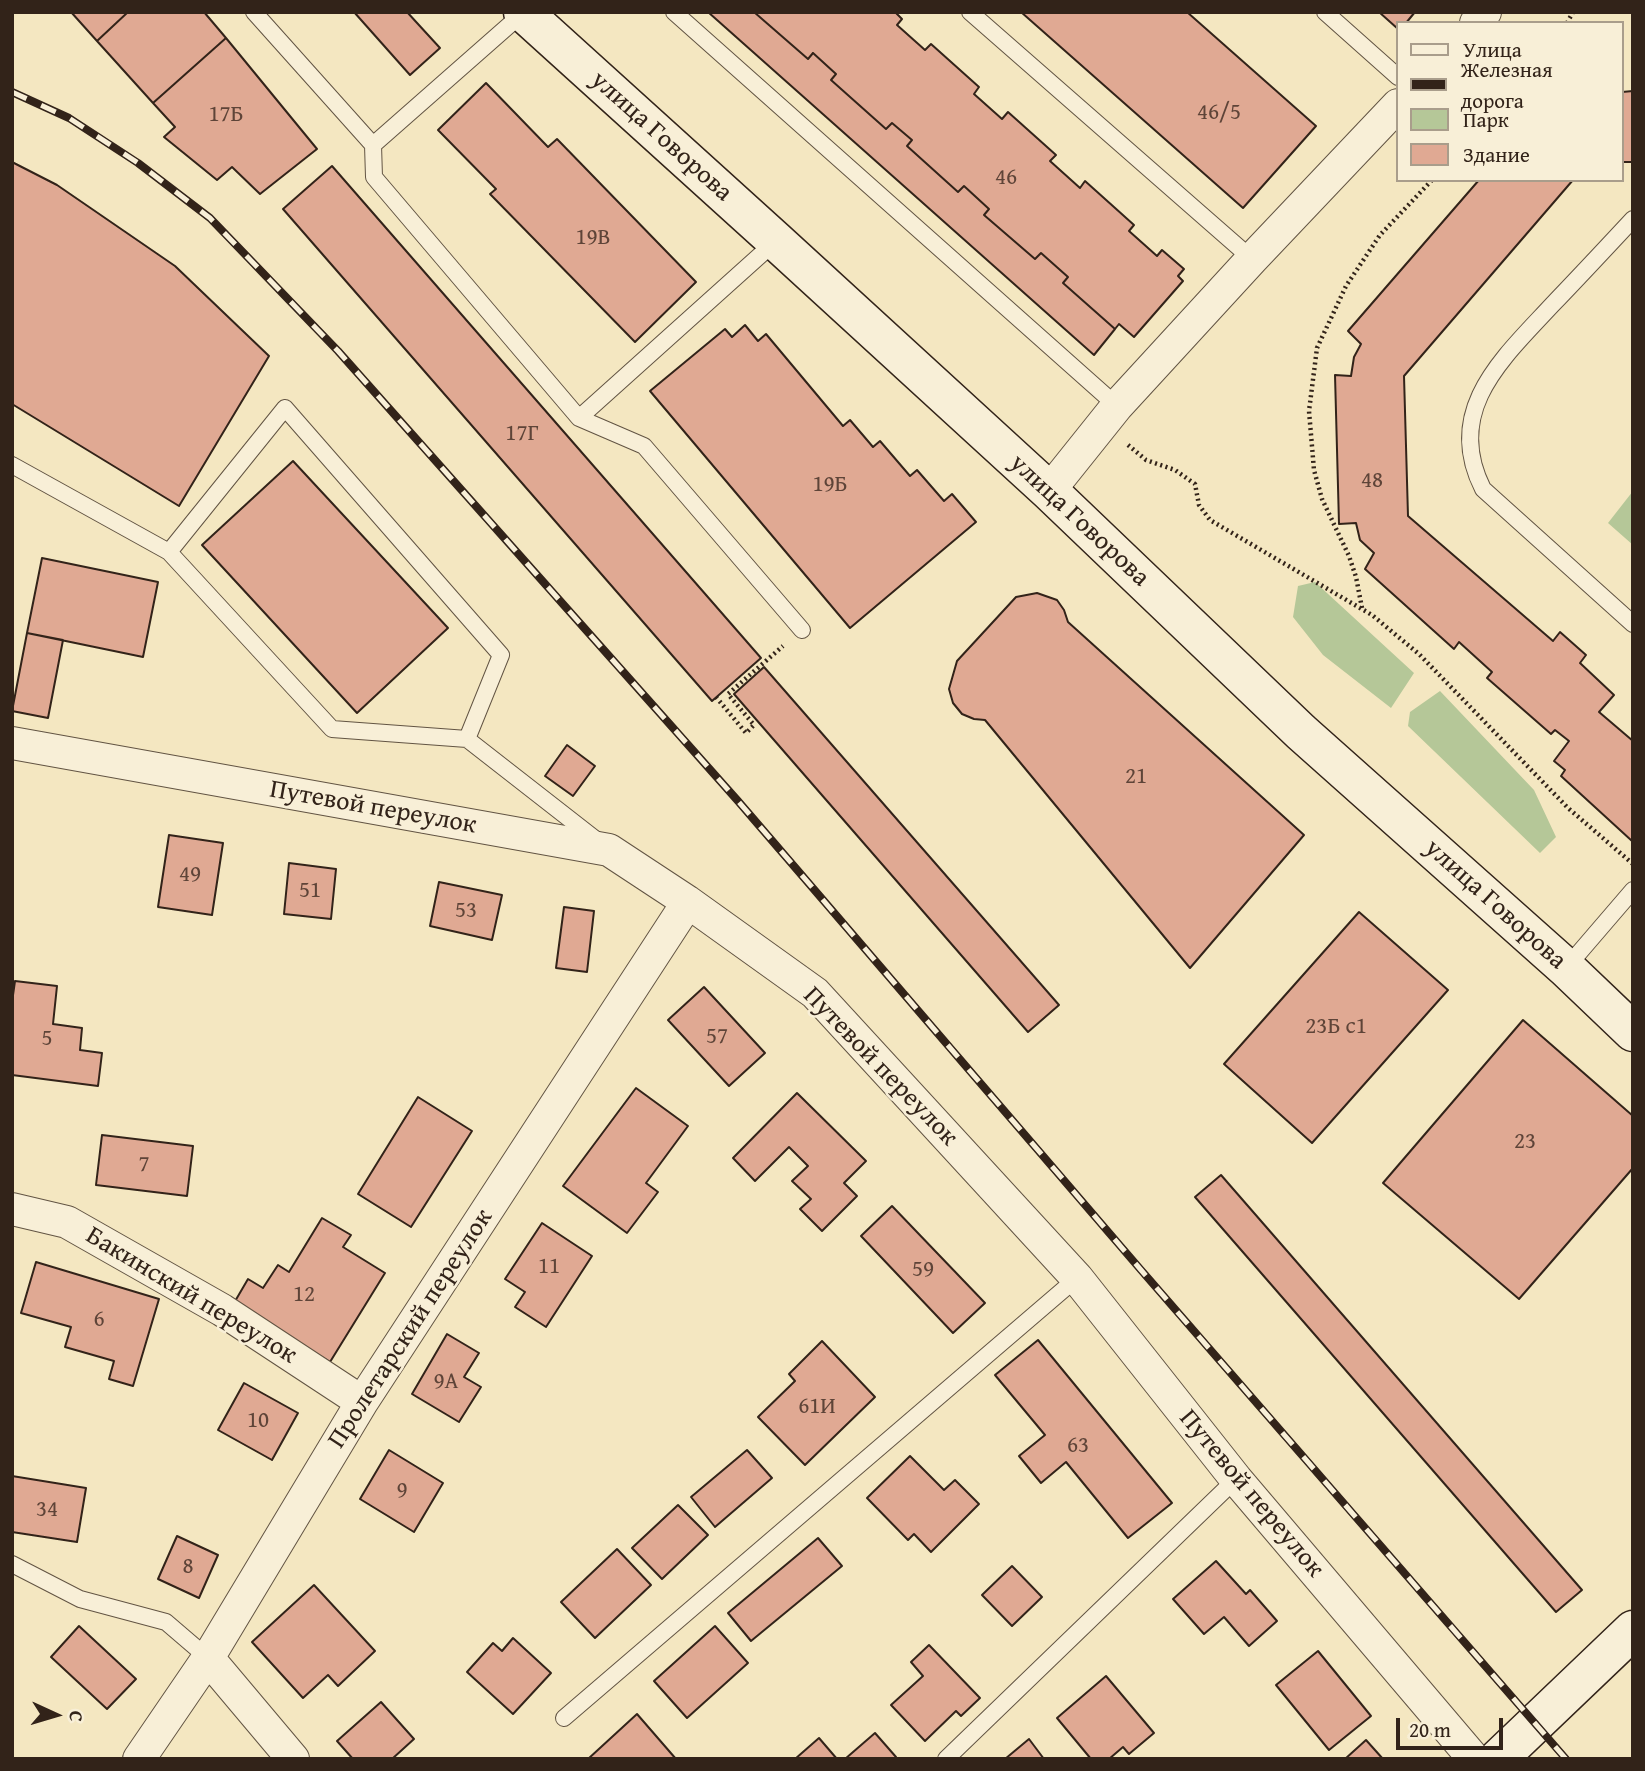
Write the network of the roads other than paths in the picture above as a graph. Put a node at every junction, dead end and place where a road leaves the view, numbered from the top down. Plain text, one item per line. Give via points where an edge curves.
1 (254, 12) edge
2 (523, 12) edge
3 (674, 12) edge
4 (970, 12) edge
5 (1325, 12) edge
6 (1396, 75) edge
7 (1396, 107) edge
8 (373, 145) junction
9 (1633, 219) edge
10 (776, 241) junction
11 (1252, 259) junction
12 (1110, 415) junction
13 (579, 418) junction
14 (12, 465) edge
15 (1049, 491) junction
16 (169, 552) junction
17 (1633, 624) edge
18 (802, 630) road end
19 (467, 739) junction
20 (12, 743) edge
21 (609, 850) junction
22 (1633, 890) edge
23 (688, 902) junction
24 (1566, 968) junction
25 (1633, 1032) edge
26 (12, 1209) edge
27 (1077, 1278) junction
28 (362, 1402) junction
29 (1237, 1479) junction
30 (12, 1564) edge
31 (1633, 1630) edge
32 (208, 1658) junction
33 (564, 1718) dead end
34 (139, 1759) edge
35 (293, 1759) edge
36 (946, 1759) edge
37 (1474, 1759) edge
38 (1498, 1759) edge

1 - 8 lane
2 - 8 lane
2 - 10 street, улица Говорова
3 - 12 lane
4 - 11 lane
5 - 6 lane
7 - 11 street
8 - 13 lane via 374,177
9 - 17 lane via 1495,366 1479,397 1471,425 1471,449 1483,489
10 - 13 lane
10 - 15 street, улица Говорова
11 - 12 street
12 - 15 street
13 - 18 lane via 644,446
14 - 16 lane
15 - 24 street, улица Говорова via 1301,732
16 - 19 lane via 332,729
16 - 19 lane via 285,408 501,654
19 - 21 lane
20 - 21 street, Путевой переулок
21 - 23 street, Путевой переулок
22 - 24 lane
23 - 27 street, Путевой переулок via 815,993
23 - 28 street, Пролетарский переулок
24 - 25 street, улица Говорова
26 - 28 street, Бакинский переулок via 67,1222 222,1310
27 - 29 street, Путевой переулок
27 - 33 lane
28 - 32 street, Пролетарский переулок
29 - 36 lane
29 - 37 street, Путевой переулок
30 - 32 lane via 80,1599 166,1622
31 - 38 street
32 - 34 street, Пролетарский переулок
32 - 35 street

